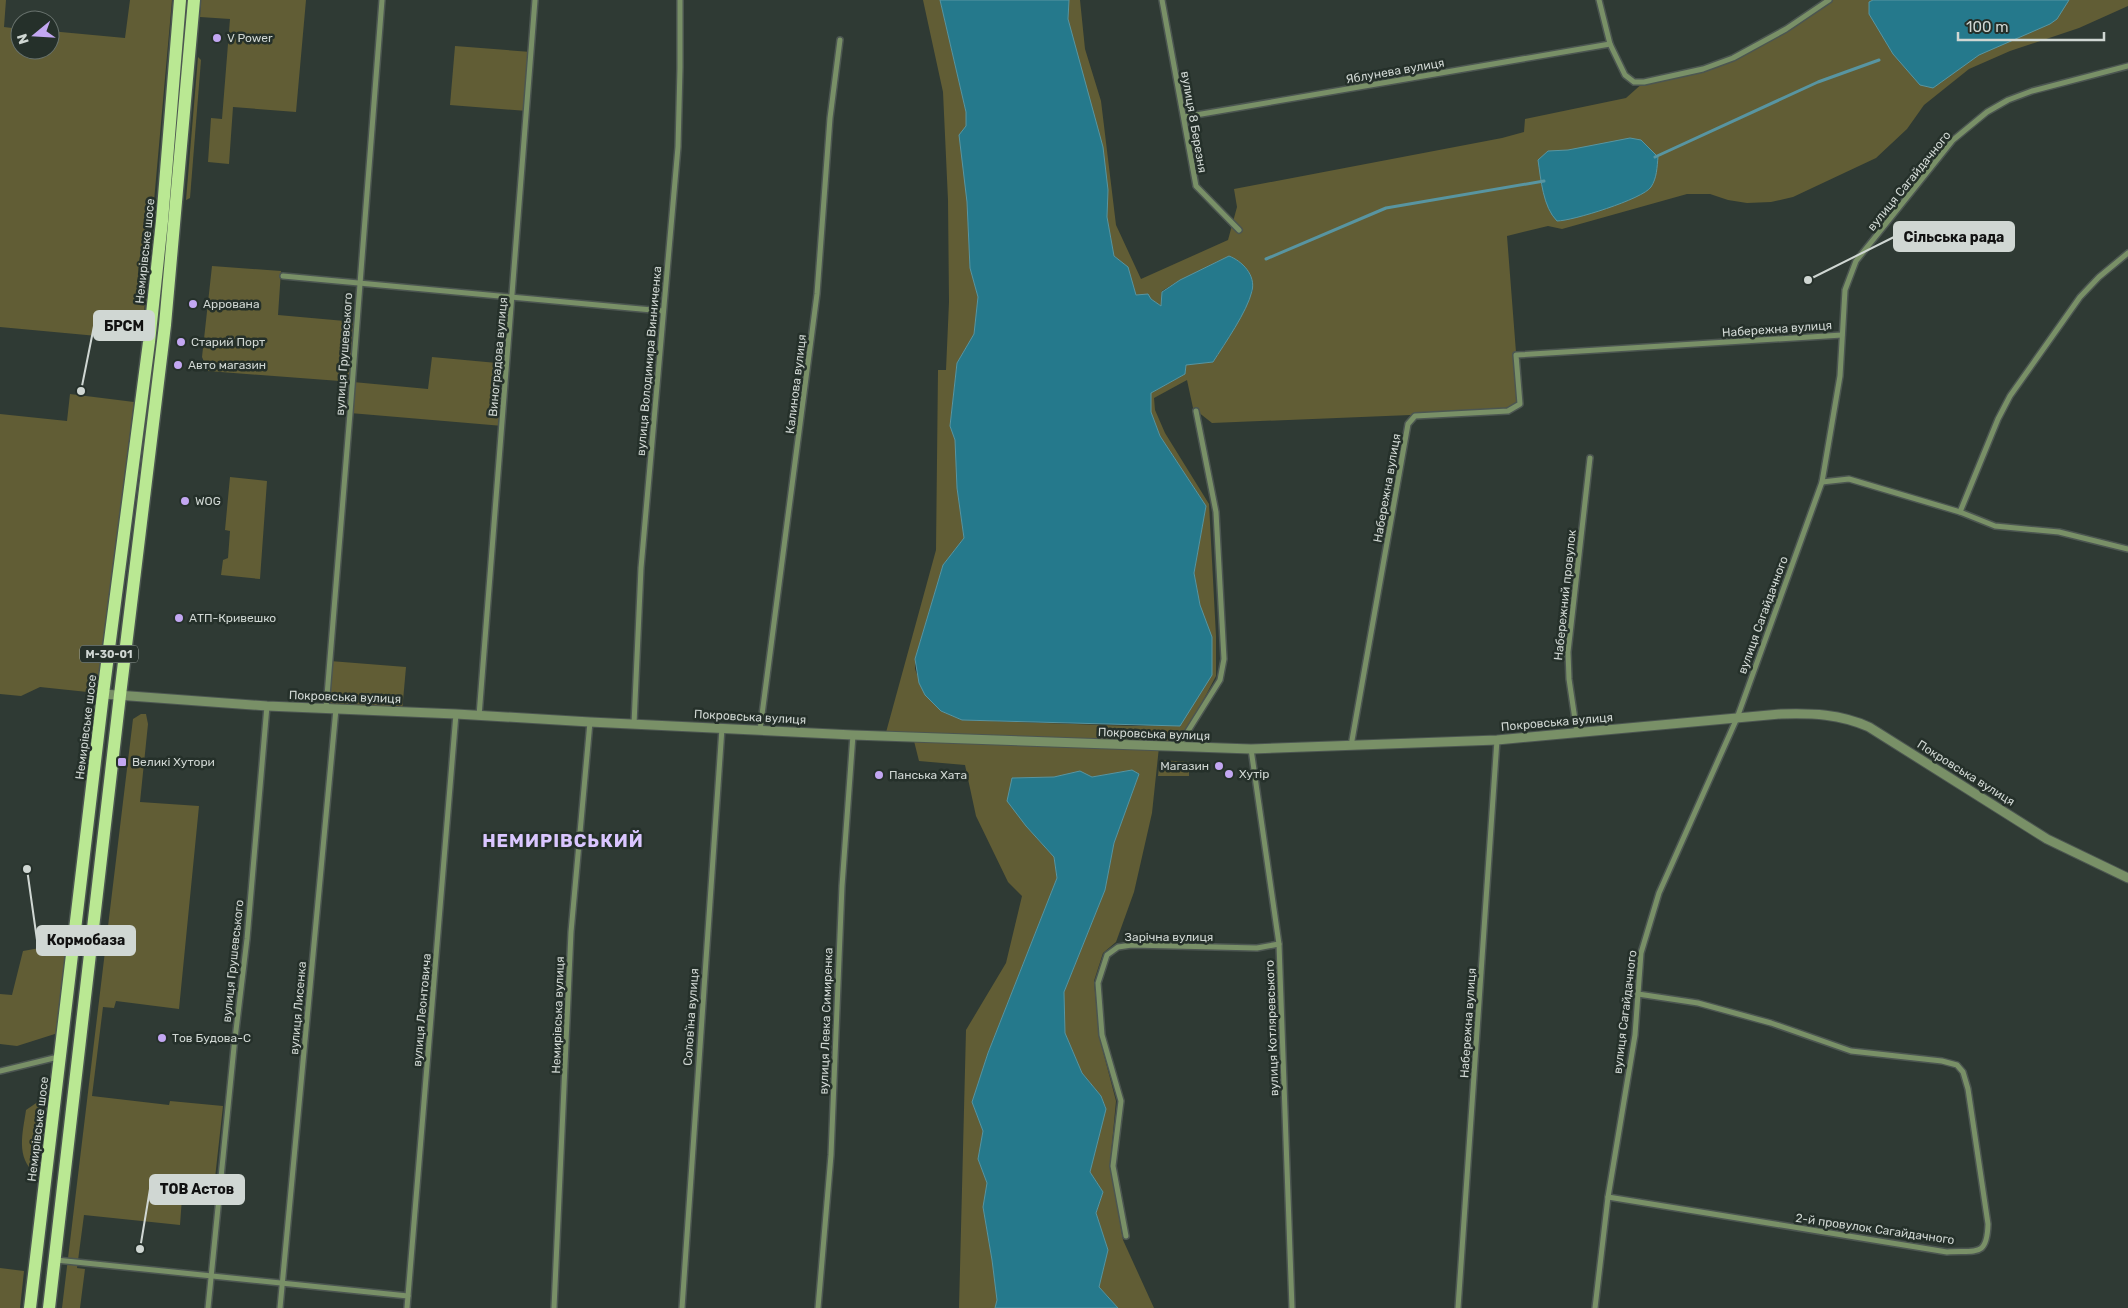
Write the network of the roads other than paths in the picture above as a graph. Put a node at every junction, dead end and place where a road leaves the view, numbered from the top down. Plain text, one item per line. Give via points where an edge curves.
1 (180, 0) edge
2 (194, 0) edge
3 (382, 0) edge
4 (535, 0) edge
5 (680, 0) edge
6 (1162, 0) edge
7 (1599, 0) edge
8 (1829, 0) edge
9 (840, 40) dead end
10 (1610, 44) junction
11 (2128, 66) edge
12 (1184, 117) junction
13 (1239, 230) dead end
14 (2128, 253) edge
15 (283, 276) dead end
16 (359, 283) junction
17 (513, 297) junction
18 (663, 311) junction
19 (1842, 335) junction
20 (1196, 412) dead end
21 (1590, 458) dead end
22 (1822, 482) junction
23 (1960, 512) junction
24 (2128, 549) edge
25 (103, 694) junction
26 (120, 695) junction
27 (267, 706) junction
28 (326, 708) junction
29 (336, 709) junction
30 (456, 714) junction
31 (480, 716) junction
32 (1737, 718) junction
33 (590, 722) junction
34 (634, 724) junction
35 (722, 728) junction
36 (760, 730) junction
37 (1578, 734) junction
38 (853, 735) junction
39 (1497, 740) junction
40 (1351, 746) junction
41 (1178, 748) junction
42 (1251, 749) junction
43 (2128, 878) edge
44 (1279, 944) junction
45 (1638, 994) junction
46 (60, 1056) junction
47 (0, 1071) edge
48 (1608, 1197) junction
49 (1126, 1236) dead end
50 (56, 1260) junction
51 (211, 1277) junction
52 (283, 1285) junction
53 (408, 1296) junction
54 (30, 1308) edge
55 (49, 1308) edge
56 (208, 1308) edge
57 (280, 1308) edge
58 (407, 1308) edge
59 (554, 1308) edge
60 (682, 1308) edge
61 (818, 1308) edge
62 (1292, 1308) edge
63 (1458, 1308) edge
64 (1595, 1308) edge

1 - 25 main road, Немирівське шосе / М-30-01 via 149,342
2 - 26 main road, М-30-01 via 165,324
3 - 16 street, вулиця Грушевського
4 - 17 street, Виноградова вулиця
5 - 18 street, вулиця Володимира Винниченка via 678,147
6 - 12 street, вулиця 8 Березня
7 - 10 street
8 - 10 street via 1786,29 1733,58 1703,69 1644,82 1634,82 1625,76
9 - 36 street, Калинова вулиця via 830,118 816,304
10 - 12 street, Яблунева вулиця
11 - 19 street, вулиця Сагайдачного via 2008,100 1987,112 1954,140 1856,261 1846,290
12 - 13 street, вулиця 8 Березня via 1196,186
14 - 23 street via 2099,276 2080,297 2010,396
15 - 16 street
16 - 17 street
16 - 28 street, вулиця Грушевського
17 - 18 street
17 - 31 street, Виноградова вулиця
18 - 34 street, вулиця Володимира Винниченка via 641,568
19 - 22 street, вулиця Сагайдачного via 1840,376
19 - 40 street, Набережна вулиця via 1516,356 1520,404 1508,411 1415,416 1408,424
20 - 41 street via 1216,512 1224,659 1220,680
21 - 37 street, Набережний провулок via 1568,652
22 - 23 street via 1849,480
22 - 32 street, вулиця Сагайдачного
23 - 24 street via 1995,526 2059,532
25 - 26 street, Покровська вулиця
25 - 46 main road, Немирівське шосе / М-30-01
26 - 27 street, Покровська вулиця
26 - 50 main road, М-30-01
27 - 28 street, Покровська вулиця
27 - 51 street, вулиця Грушевського via 247,939
28 - 29 street, Покровська вулиця
29 - 30 street, Покровська вулиця
29 - 52 street, вулиця Лисенка
30 - 31 street, Покровська вулиця
30 - 53 street, вулиця Леонтовича
31 - 33 street, Покровська вулиця
32 - 37 street, Покровська вулиця
32 - 43 street, Покровська вулиця via 1816,713 1856,721 2046,839
32 - 45 street, вулиця Сагайдачного via 1659,893 1641,953
33 - 34 street, Покровська вулиця
33 - 59 street, Немирівська вулиця via 571,932
34 - 35 street, Покровська вулиця
35 - 36 street, Покровська вулиця
35 - 60 street, Соловʼїна вулиця
36 - 38 street, Покровська вулиця
37 - 39 street, Покровська вулиця
38 - 41 street, Покровська вулиця
38 - 61 street, вулиця Левка Симиренка via 842,886 830,1155
39 - 40 street, Покровська вулиця
39 - 63 street, Набережна вулиця
40 - 42 street, Покровська вулиця
41 - 42 street, Покровська вулиця
42 - 44 street, вулиця Котляревського
44 - 49 street, Зарічна вулиця via 1257,948 1132,945 1118,947 1107,954 1098,983 1102,1035 1120,1101 1114,1166
44 - 62 street, вулиця Котляревського
45 - 48 street, вулиця Сагайдачного via 1635,1035
45 - 48 street, 2-й провулок Сагайдачного via 1698,1003 1771,1023 1851,1051 1942,1060 1957,1065 1963,1072 1968,1089 1988,1240 1980,1249 1947,1252
46 - 47 street
46 - 54 main road, Немирівське шосе / М-30-01
48 - 64 street, вулиця Сагайдачного
50 - 51 street
50 - 55 main road, М-30-01
51 - 52 street
51 - 56 street, вулиця Грушевського
52 - 53 street
52 - 57 street, вулиця Лисенка
53 - 58 street, вулиця Леонтовича

